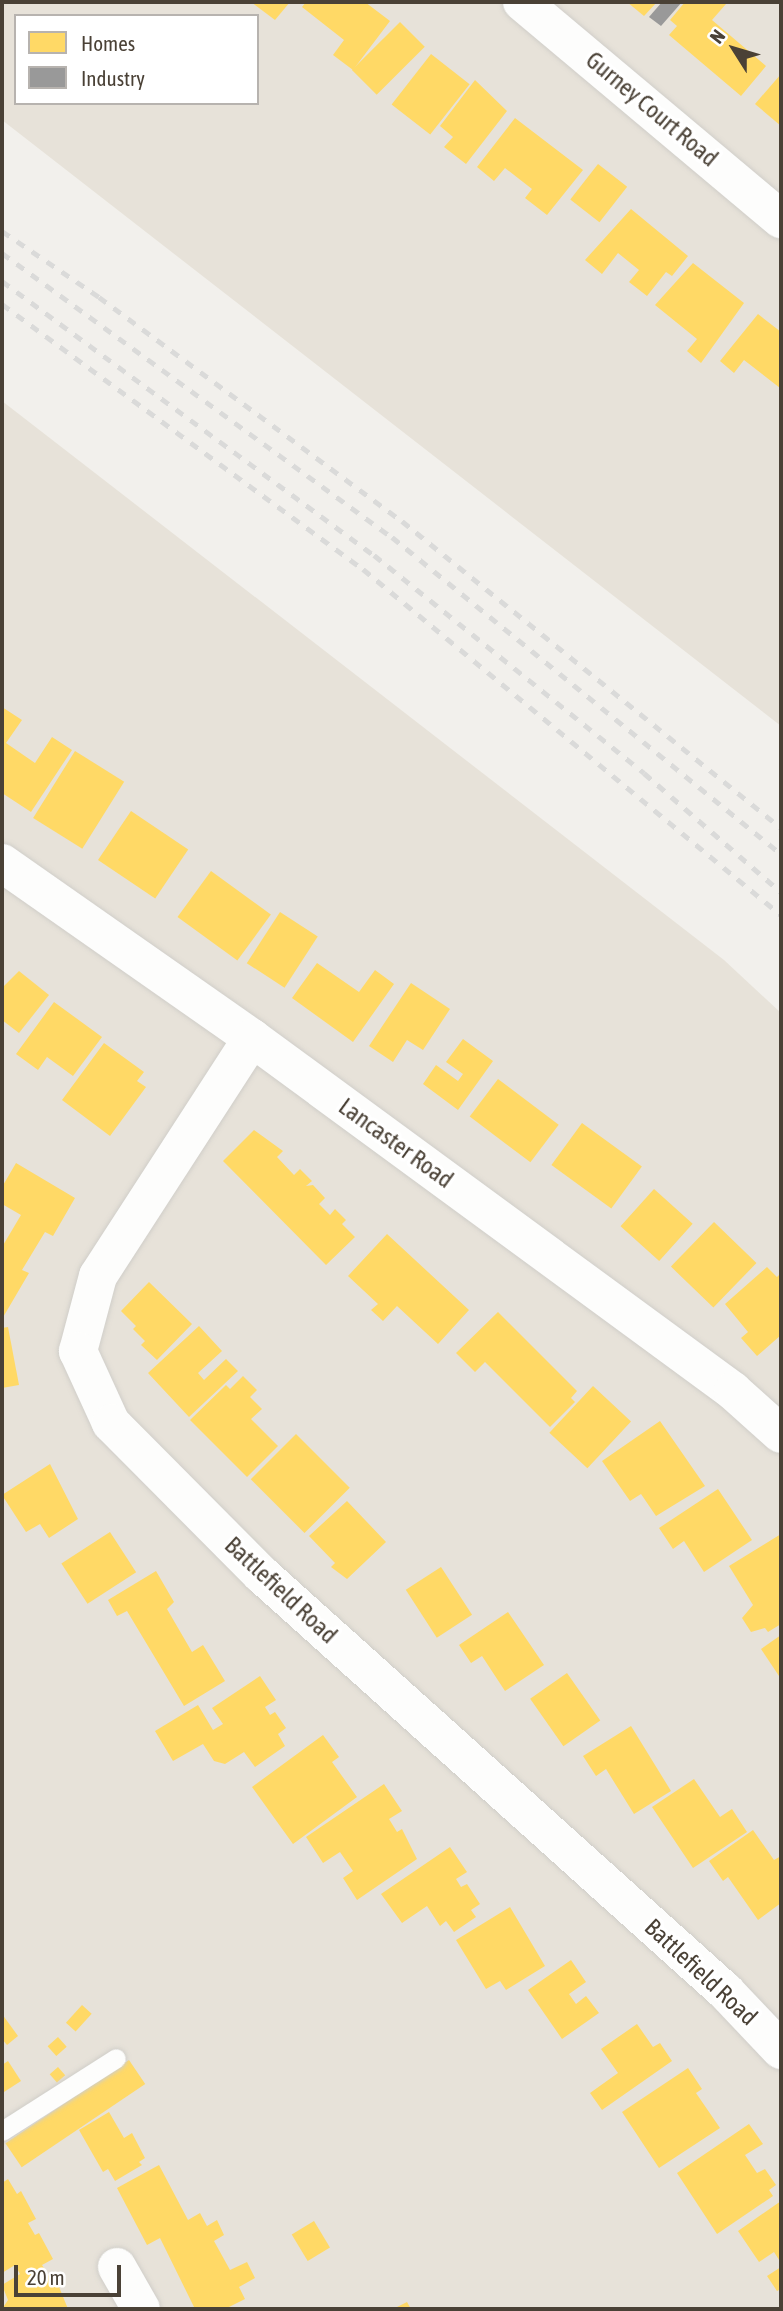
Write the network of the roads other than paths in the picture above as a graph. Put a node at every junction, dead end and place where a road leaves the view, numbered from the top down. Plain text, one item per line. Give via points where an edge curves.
1 (522, 2) edge
2 (781, 219) edge
3 (2, 863) edge
4 (253, 1038) junction
5 (781, 1434) edge
6 (781, 2050) edge
7 (116, 2059) dead end
8 (2, 2131) edge
9 (117, 2267) dead end
10 (141, 2309) edge

1 - 2 street, Gurney Court Road
3 - 4 street, Lancaster Road
4 - 5 street, Lancaster Road via 733,1391
4 - 6 street, Battlefield Road via 98,1276 78,1351 111,1423 261,1574 726,1992
7 - 8 lane
9 - 10 street

